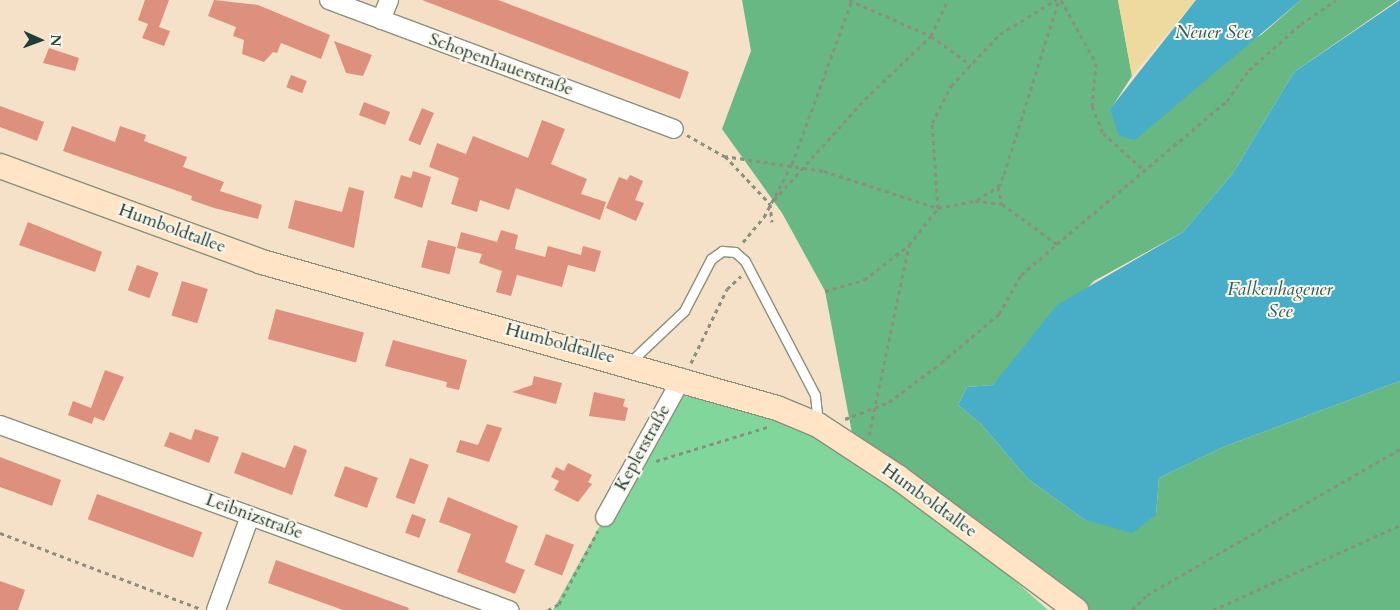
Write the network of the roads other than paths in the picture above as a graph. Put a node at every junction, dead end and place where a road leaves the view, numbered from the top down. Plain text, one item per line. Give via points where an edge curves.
1 (329, 0) edge
2 (389, 0) edge
3 (381, 20) junction
4 (674, 129) road end
5 (0, 166) edge
6 (628, 363) junction
7 (682, 378) junction
8 (0, 424) edge
9 (818, 425) junction
10 (250, 516) junction
11 (605, 517) road end
12 (216, 610) edge
13 (509, 610) edge
14 (1076, 610) edge

1 - 3 street, Schopenhauerstraße
2 - 3 street
3 - 4 street, Schopenhauerstraße
5 - 6 street, Humboldtallee via 262,262
6 - 7 street, Humboldtallee
6 - 9 lane via 684,311 711,259 722,251 734,252 749,270 815,395
7 - 9 street, Humboldtallee via 739,394
7 - 11 street, Keplerstraße
8 - 10 street, Leibnizstraße
9 - 14 street, Humboldtallee via 900,478
10 - 12 street
10 - 13 street, Leibnizstraße

